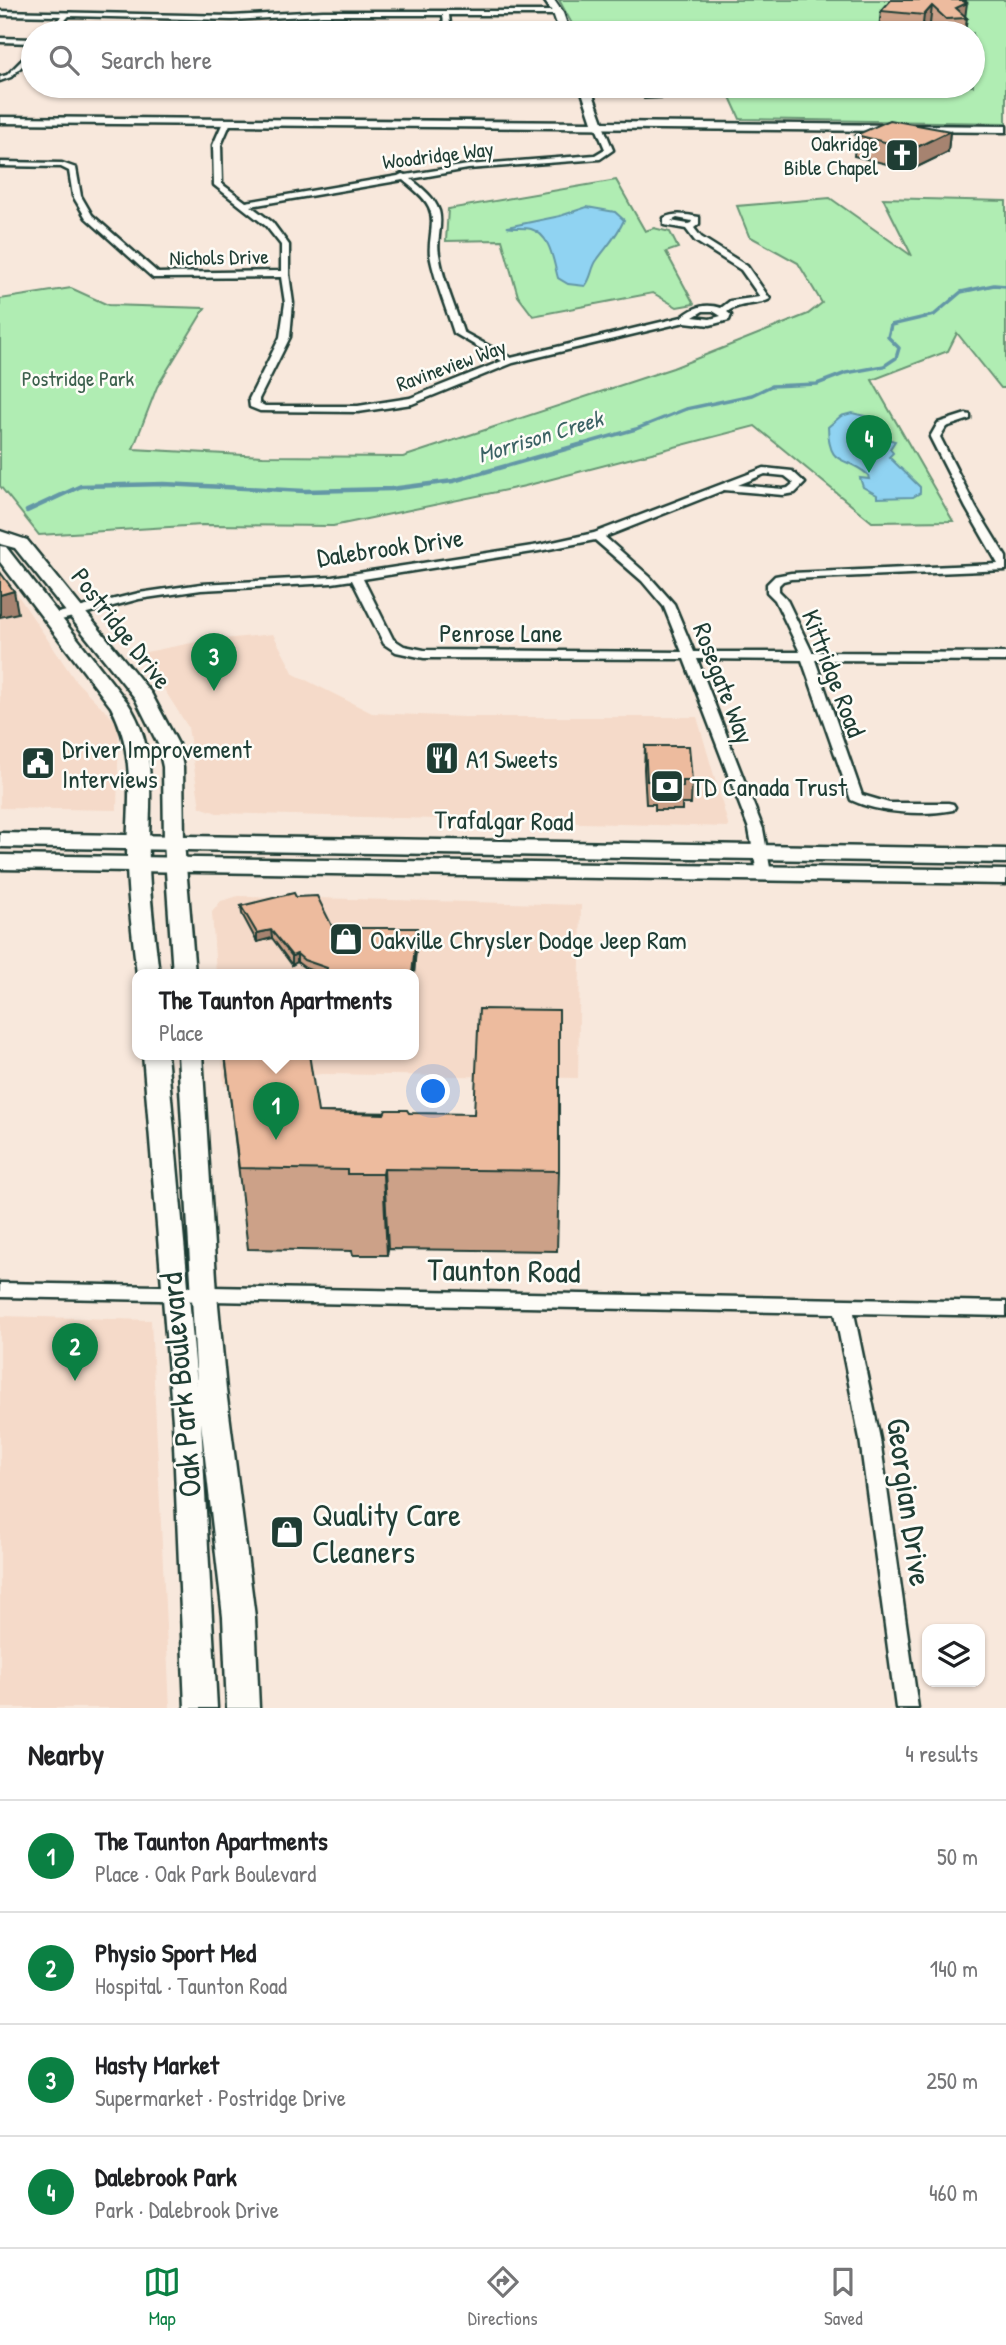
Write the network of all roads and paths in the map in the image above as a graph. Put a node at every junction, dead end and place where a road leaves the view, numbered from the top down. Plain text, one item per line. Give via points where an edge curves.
1 (549, 0) edge
2 (297, 2) dead end
3 (0, 13) edge
4 (446, 13) junction
5 (558, 13) junction
6 (301, 14) junction
7 (67, 15) junction
8 (61, 21) edge
9 (447, 21) edge
10 (561, 21) edge
11 (0, 40) edge
12 (21, 41) edge
13 (21, 64) edge
14 (0, 79) edge
15 (589, 98) edge
16 (0, 120) edge
17 (227, 122) junction
18 (599, 125) junction
19 (1006, 129) edge
20 (0, 164) edge
21 (402, 176) junction
22 (244, 205) junction
23 (689, 227) dead end
24 (285, 274) junction
25 (510, 361) junction
26 (966, 417) dead end
27 (724, 487) junction
28 (597, 536) junction
29 (1, 544) edge
30 (1006, 567) edge
31 (356, 577) junction
32 (75, 612) junction
33 (54, 618) junction
34 (688, 654) junction
35 (807, 655) junction
36 (1006, 657) edge
37 (948, 807) dead end
38 (0, 840) edge
39 (139, 853) junction
40 (175, 853) junction
41 (1006, 856) edge
42 (0, 862) edge
43 (762, 863) junction
44 (1006, 877) edge
45 (148, 969) edge
46 (184, 969) edge
47 (155, 1060) edge
48 (190, 1060) edge
49 (0, 1290) edge
50 (174, 1293) junction
51 (204, 1294) junction
52 (843, 1306) junction
53 (1006, 1309) edge
54 (201, 1708) edge
55 (243, 1708) edge
56 (907, 1708) edge

1 - 5 street
2 - 6 street
3 - 7 street
4 - 5 street
4 - 6 street
4 - 9 street
5 - 10 street
6 - 7 street via 232,18
7 - 8 street
11 - 12 street
13 - 14 street
15 - 18 street
16 - 17 street
17 - 18 street
17 - 22 street, Ravineview Way via 217,145 218,185
18 - 19 street
18 - 21 street, Woodridge Way via 608,150 597,157
20 - 24 street, Nichols Drive via 62,165 73,170 76,195 89,216 156,276
21 - 22 street, Woodridge Way
21 - 25 street via 421,191 435,212 432,241 459,333
22 - 24 street, Ravineview Way via 269,224 285,245
23 - 25 street, Ravineview Way via 698,239 744,268 766,299 733,303 722,311 726,318 720,321 685,319
24 - 25 street, Ravineview Way via 289,303 285,337 254,399 254,405 264,409 358,409 412,401
26 - 30 street via 942,425 935,437
27 - 27 street, Dalebrook Drive via 783,492 800,483 788,473 764,471
27 - 28 street, Dalebrook Drive
28 - 31 street, Dalebrook Drive
28 - 34 street, Rosegate Way via 670,606
29 - 32 street, Postridge Drive via 21,544
29 - 33 street, Postridge Drive
30 - 35 street, Kittridge Road via 779,578 773,592
31 - 32 street, Dalebrook Drive via 201,587
31 - 34 street, Penrose Lane via 388,641 412,652
32 - 33 street, Dalebrook Drive
32 - 40 street, Postridge Drive via 144,697 169,744
33 - 39 street, Postridge Drive via 120,706 135,734
34 - 35 street, Penrose Lane
34 - 43 street, Rosegate Way via 756,829
35 - 36 street, Penrose Lane
35 - 37 street, Kittridge Road via 856,797 879,806
38 - 39 main road, Trafalgar Road
39 - 40 main road, Trafalgar Road
39 - 42 main road, Trafalgar Road
39 - 45 street
40 - 43 main road, Trafalgar Road
40 - 46 street
41 - 43 main road, Trafalgar Road
43 - 44 main road, Trafalgar Road
47 - 50 street, Oak Park Boulevard
48 - 51 street, Oak Park Boulevard
49 - 50 street, Taunton Road
50 - 51 street, Taunton Road
50 - 54 street, Oak Park Boulevard via 187,1421
51 - 52 street, Taunton Road
51 - 55 street, Oak Park Boulevard via 239,1617
52 - 53 street, Taunton Road
52 - 56 street, Georgian Drive via 870,1439

